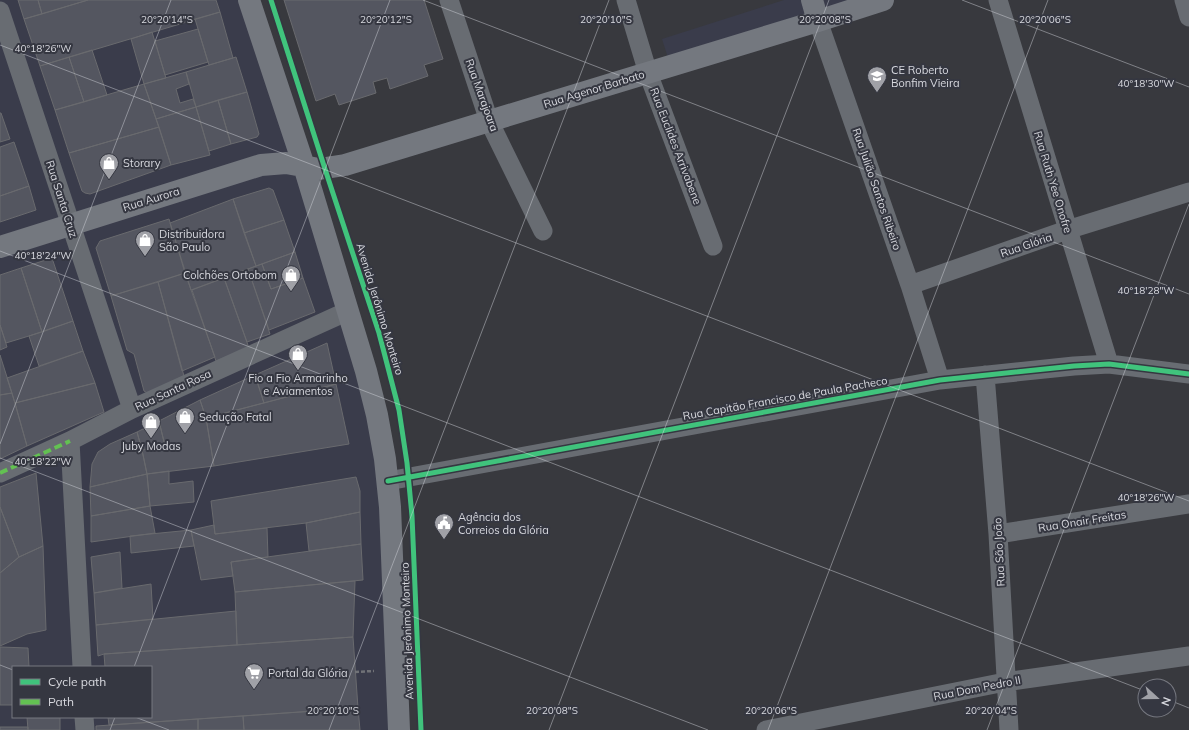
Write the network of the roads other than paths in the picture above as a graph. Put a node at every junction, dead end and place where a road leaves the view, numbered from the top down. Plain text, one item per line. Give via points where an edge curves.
1 (249, 0) edge
2 (449, 0) edge
3 (626, 0) edge
4 (812, 0) edge
5 (883, 0) edge
6 (998, 0) edge
7 (1184, 0) edge
8 (0, 11) edge
9 (1189, 17) edge
10 (818, 21) junction
11 (648, 73) junction
12 (489, 120) junction
13 (304, 166) junction
14 (1189, 192) edge
15 (70, 224) junction
16 (1067, 230) junction
17 (543, 231) dead end
18 (713, 246) dead end
19 (0, 247) edge
20 (910, 285) junction
21 (348, 311) junction
22 (1109, 364) junction
23 (1189, 374) edge
24 (985, 375) junction
25 (940, 380) junction
26 (132, 409) junction
27 (70, 441) junction
28 (0, 473) edge
29 (388, 481) junction
30 (1189, 504) edge
31 (998, 534) junction
32 (1189, 656) edge
33 (82, 666) edge
34 (1006, 682) junction
35 (84, 718) edge
36 (85, 730) edge
37 (399, 730) edge
38 (766, 730) edge
39 (1009, 730) edge

1 - 13 main road, Avenida Jerônimo Monteiro
2 - 12 street, Rua Marajoara
3 - 11 street, Rua Euclides Arrivabene
4 - 10 main road, Rua Julião Santos Ribeiro
5 - 10 main road, Rua Agenor Barbato
6 - 16 street, Rua Ruth Yee Onofre
7 - 9 street
8 - 15 street, Rua Santa Cruz
10 - 11 main road, Rua Agenor Barbato
10 - 20 street, Rua Julião Santos Ribeiro
11 - 12 main road, Rua Agenor Barbato
11 - 18 street, Rua Euclides Arrivabene
12 - 13 main road, Rua Agenor Barbato via 345,165 319,169
12 - 17 street, Rua Marajoara
13 - 15 main road, Rua Aurora via 280,162 261,165
13 - 21 main road, Avenida Jerônimo Monteiro
14 - 16 street, Rua Glória
15 - 19 main road, Rua Aurora
15 - 26 street, Rua Santa Cruz
16 - 20 street, Rua Glória
16 - 22 street, Rua Ruth Yee Onofre
20 - 25 street, Rua Julião Santos Ribeiro
21 - 26 street, Rua Santa Rosa
21 - 29 main road, Avenida Jerônimo Monteiro via 377,415
22 - 23 street, Rua Capitão Francisco de Paula Pacheco
22 - 24 street, Rua Capitão Francisco de Paula Pacheco
24 - 25 street, Rua Capitão Francisco de Paula Pacheco
24 - 31 street, Rua São João
25 - 29 street, Rua Capitão Francisco de Paula Pacheco
26 - 27 street, Rua Santa Rosa
27 - 28 street, Rua Santa Rosa
27 - 33 street
29 - 37 main road, Avenida Jerônimo Monteiro
30 - 31 street, Rua Onair Freitas
31 - 34 street, Rua São João
32 - 34 street, Rua Dom Pedro II
34 - 38 street, Rua Dom Pedro II
34 - 39 street, Rua São João
35 - 36 street

